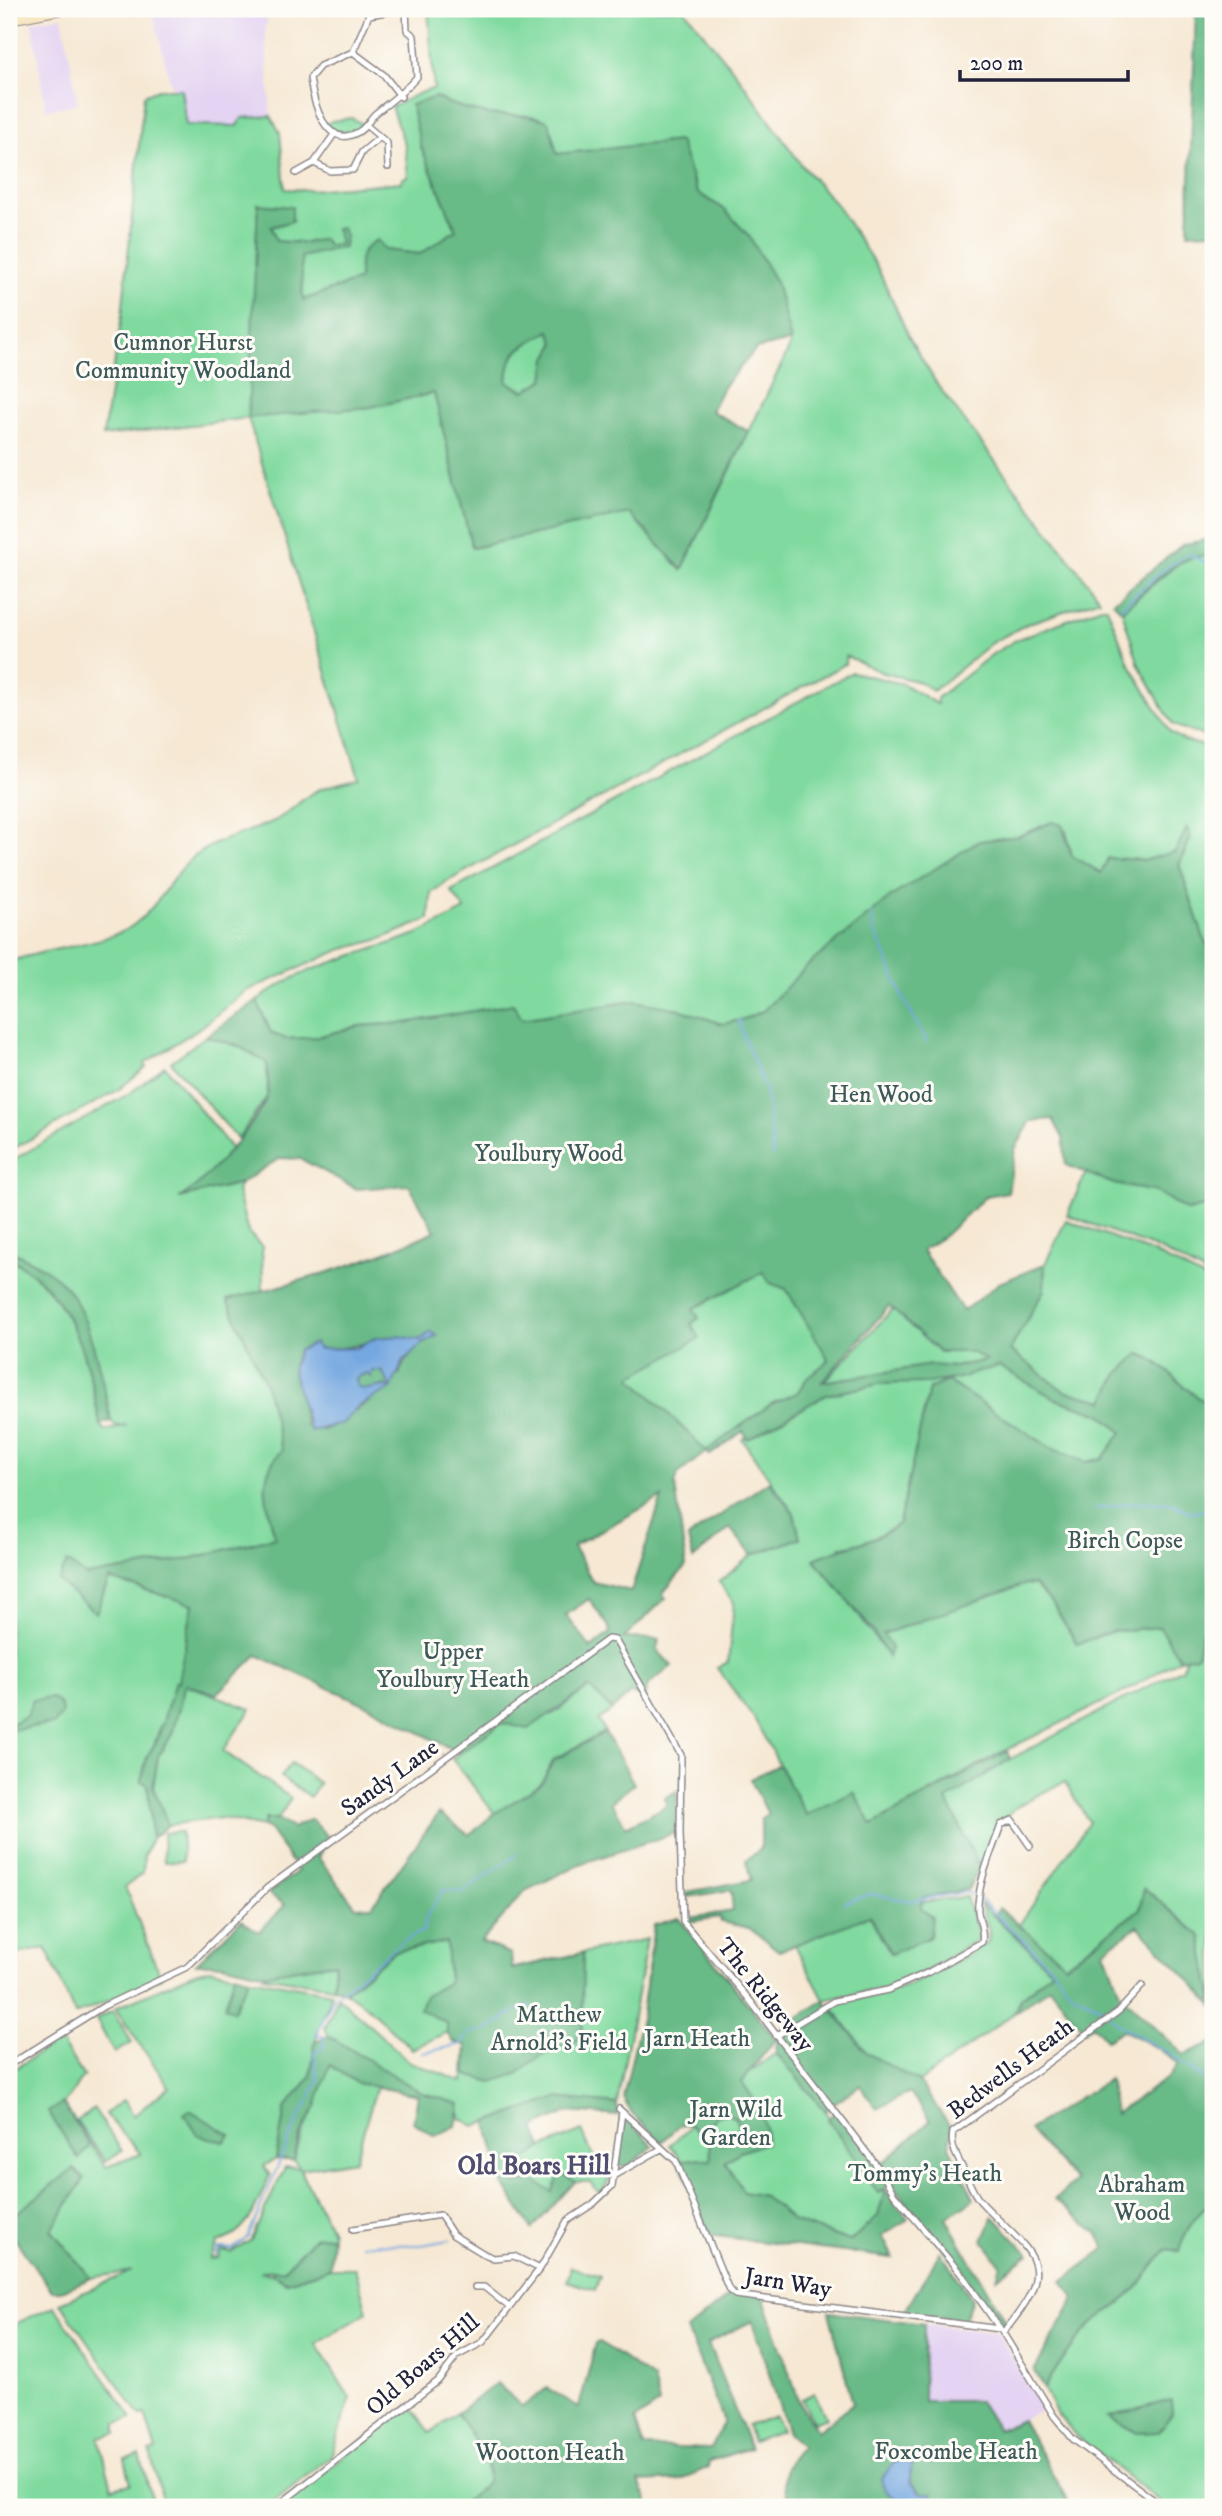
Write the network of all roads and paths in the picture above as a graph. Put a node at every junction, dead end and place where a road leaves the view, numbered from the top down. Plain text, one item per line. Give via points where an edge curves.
1 (67, 9) edge
2 (365, 9) edge
3 (404, 9) edge
4 (369, 15) junction
5 (9, 20) edge
6 (353, 52) junction
7 (401, 96) junction
8 (366, 126) junction
9 (335, 134) junction
10 (380, 137) junction
11 (314, 163) junction
12 (388, 167) dead end
13 (296, 173) dead end
14 (615, 1640) joint
15 (1030, 1846) dead end
16 (1142, 1986) dead end
17 (776, 2036) junction
18 (9, 2065) edge
19 (661, 2149) junction
20 (613, 2176) junction
21 (353, 2229) dead end
22 (540, 2269) junction
23 (475, 2287) dead end
24 (509, 2307) junction
25 (1002, 2331) junction
26 (276, 2507) edge
27 (1163, 2507) edge

1 - 5 street
2 - 4 street
3 - 4 street
3 - 7 street via 407,30 414,36 416,76
4 - 6 street
6 - 7 street via 384,75
6 - 9 street via 320,66 310,78 318,115
7 - 8 street via 372,116
8 - 9 street via 352,135
8 - 10 street
9 - 11 street
10 - 11 street via 362,152 353,170 330,171
10 - 12 street via 387,143
11 - 13 street
14 - 17 street, The Ridgeway via 681,1755 683,1922
14 - 18 street, Sandy Lane via 608,1639 267,1888 196,1961 104,2006
15 - 17 street via 1012,1820 1001,1825 980,1882 977,1908 982,1942 888,1990 834,2001
16 - 25 street, Bedwells Heath via 1119,2011 953,2132 951,2143 978,2199 1027,2245 1036,2264 1034,2285 1023,2310
17 - 25 street, The Ridgeway
19 - 20 street, Old Boars Hill
19 - 20 street via 621,2110
19 - 25 street, Jarn Way via 676,2161 735,2295
20 - 22 street, Old Boars Hill via 612,2186 597,2201 567,2221
21 - 22 street via 444,2217 453,2235 484,2254 514,2256
22 - 24 street, Old Boars Hill
23 - 24 street via 484,2287
24 - 26 street, Old Boars Hill via 483,2342 457,2356 438,2381
25 - 27 street, The Ridgeway via 1073,2439

